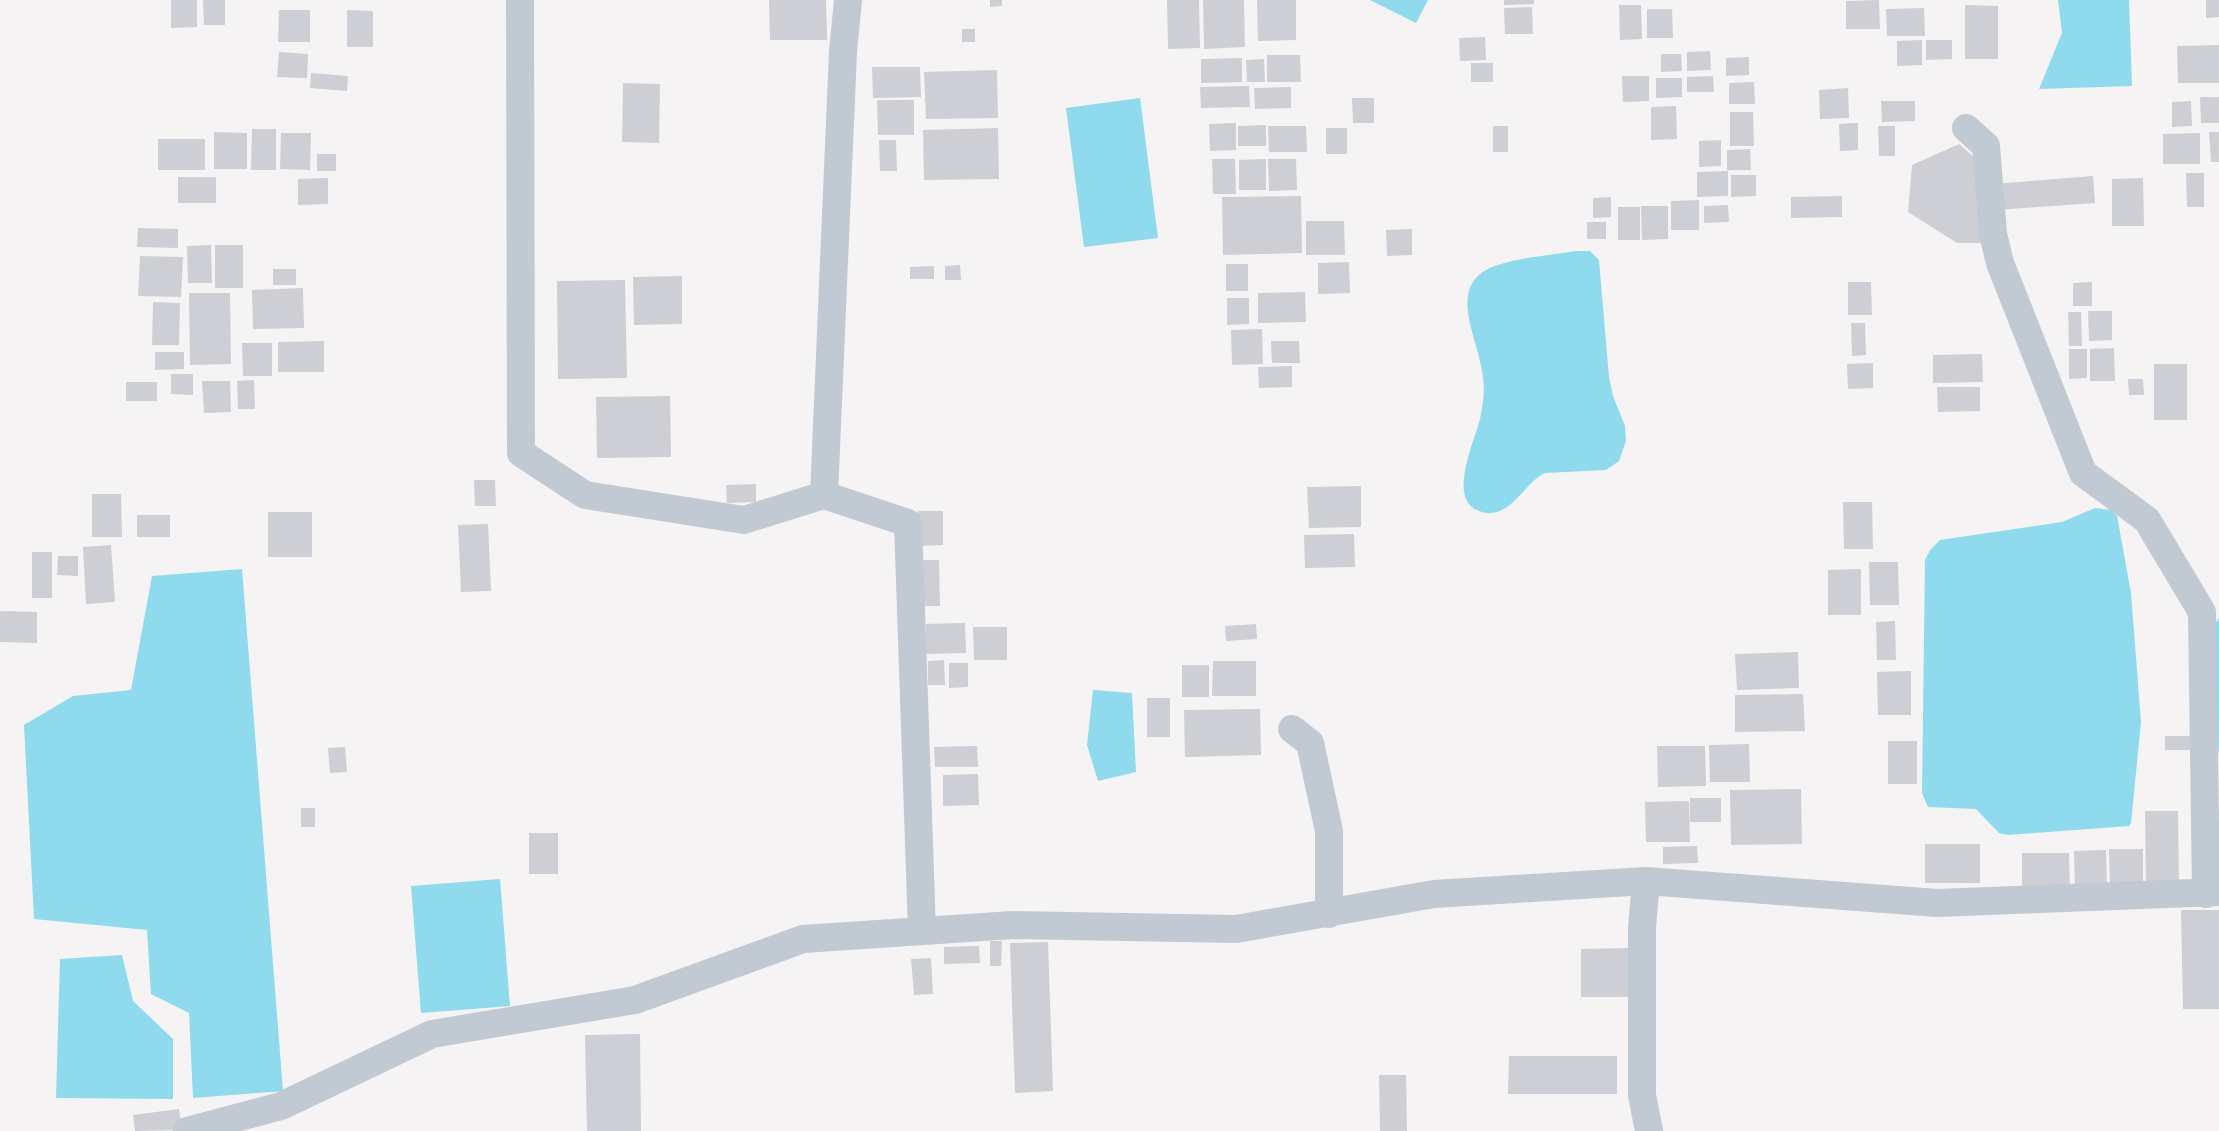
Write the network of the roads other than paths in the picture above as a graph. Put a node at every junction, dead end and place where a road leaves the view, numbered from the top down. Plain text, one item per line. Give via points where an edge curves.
1 (520, 0) edge
2 (848, 0) edge
3 (1966, 128) dead end
4 (824, 495) junction
5 (1292, 729) dead end
6 (1646, 881) junction
7 (2213, 893) edge
8 (1330, 914) junction
9 (922, 931) junction
10 (187, 1131) edge
11 (1649, 1131) edge

1 - 4 street via 521,453 586,495 744,520
2 - 4 street
3 - 7 street via 1986,146 1993,234 2000,263 2083,474 2147,520 2202,612
4 - 9 street via 908,523
5 - 8 street via 1310,742 1330,831
6 - 7 street via 1937,904
6 - 8 street via 1434,894
6 - 11 street via 1642,928 1642,1095
8 - 9 street via 1236,929 1014,926
9 - 10 street via 803,939 635,1000 432,1034 281,1106

